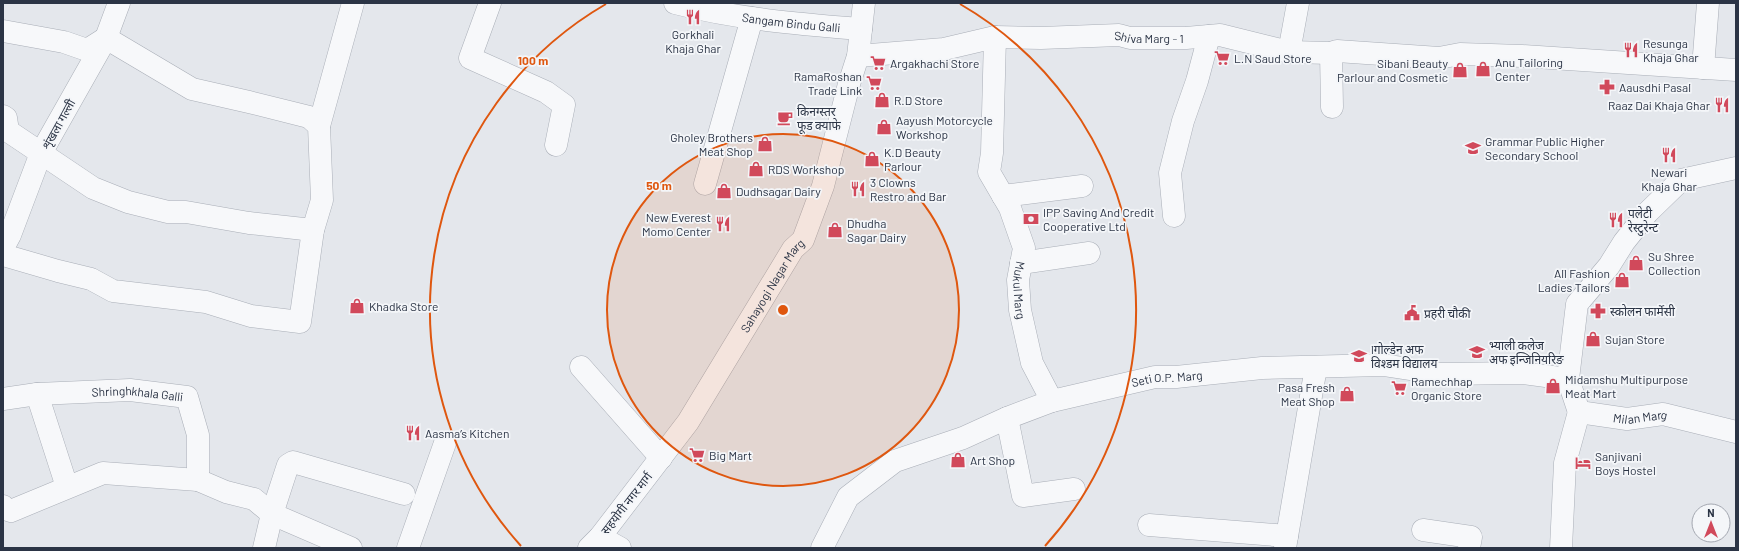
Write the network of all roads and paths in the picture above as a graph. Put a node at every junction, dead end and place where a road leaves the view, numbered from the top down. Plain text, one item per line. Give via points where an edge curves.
1 (119, 3) edge
2 (353, 3) edge
3 (490, 3) edge
4 (676, 3) edge
5 (864, 3) edge
6 (1298, 3) edge
7 (1708, 3) edge
8 (752, 18) junction
9 (861, 29) junction
10 (3, 31) edge
11 (1209, 36) junction
12 (995, 37) junction
13 (106, 38) junction
14 (1289, 52) junction
15 (1331, 53) junction
16 (858, 56) junction
17 (1703, 68) junction
18 (1736, 70) edge
19 (1332, 107) dead end
20 (3, 116) edge
21 (319, 126) junction
22 (556, 145) dead end
23 (42, 153) junction
24 (1736, 168) edge
25 (705, 184) dead end
26 (1082, 186) dead end
27 (1003, 196) junction
28 (1174, 216) dead end
29 (313, 230) junction
30 (5, 242) edge
31 (1089, 253) dead end
32 (1021, 263) junction
33 (581, 367) dead end
34 (1316, 367) junction
35 (1568, 379) junction
36 (37, 394) junction
37 (3, 399) edge
38 (1052, 401) junction
39 (1579, 412) junction
40 (1007, 418) junction
41 (1736, 432) edge
42 (445, 443) dead end
43 (661, 458) junction
44 (198, 480) junction
45 (67, 487) junction
46 (1074, 489) dead end
47 (404, 494) dead end
48 (3, 506) edge
49 (272, 514) junction
50 (1150, 525) dead end
51 (1423, 530) dead end
52 (595, 542) edge
53 (1286, 542) edge
54 (821, 547) edge
55 (264, 548) edge
56 (351, 548) edge
57 (408, 548) edge
58 (620, 548) edge
59 (1470, 548) edge
60 (1561, 548) edge

1 - 13 street, शृंखला गल्ली
2 - 21 street
3 - 22 street via 470,58 546,92 564,105
4 - 8 street, Sangam Bindu Galli
5 - 9 street, Sahayogi Nagar Marg
6 - 14 street
7 - 17 street
8 - 9 street, Sangam Bindu Galli
8 - 25 street
9 - 16 street, Sahayogi Nagar Marg
10 - 13 street via 64,42 87,50
11 - 12 street, Shiva Marg - 1
11 - 14 street, Shiva Marg - 1 via 1220,35
11 - 28 street via 1170,173
12 - 16 street, Shiva Marg - 1 via 944,49
12 - 27 street, Mukul Marg via 992,153 989,172
13 - 21 street via 192,89 309,117
13 - 23 street, शृंखला गल्ली
14 - 15 street, Shiva Marg - 1
15 - 17 street, Shiva Marg - 1 via 1337,51 1439,58 1460,54 1522,56
15 - 19 street
16 - 43 street, Sahayogi Nagar Marg via 823,186 803,240 793,249 688,422
17 - 18 street, Shiva Marg - 1
20 - 23 street via 6,118 8,131
21 - 29 street via 322,200
23 - 29 street via 93,188 128,202 168,212 186,212 249,223
23 - 30 street, शृंखला गल्ली
24 - 35 street via 1681,180 1648,212 1609,266 1577,304
26 - 27 street
27 - 32 street, Mukul Marg via 1024,248
29 - 30 street via 300,322 251,316 206,302 112,291 91,279 58,272
31 - 32 street
32 - 38 street, Mukul Marg via 1018,280 1020,310 1032,363
33 - 43 street
34 - 35 street, Seti O.P. Marg via 1383,365 1442,374 1522,373
34 - 38 street, Seti O.P. Marg via 1262,368 1155,377
34 - 53 street
35 - 39 street
36 - 37 street, Shringhkhala Galli
36 - 44 street, Shringhkhala Galli via 130,390 187,397 198,435
36 - 45 street
38 - 40 street, Seti O.P. Marg
39 - 41 street, Milan Marg via 1627,419 1663,414
39 - 60 street via 1565,463
40 - 46 street via 1023,496
40 - 54 street, Seti O.P. Marg via 963,438 895,461 848,497
42 - 57 street
43 - 52 street, सहयोगी नगर मार्ग
44 - 45 street via 103,473
44 - 49 street via 226,492 254,499
45 - 48 street via 11,511
47 - 49 street via 293,462 288,465
49 - 55 street
49 - 56 street
50 - 53 street
51 - 59 street via 1471,537
52 - 58 street

